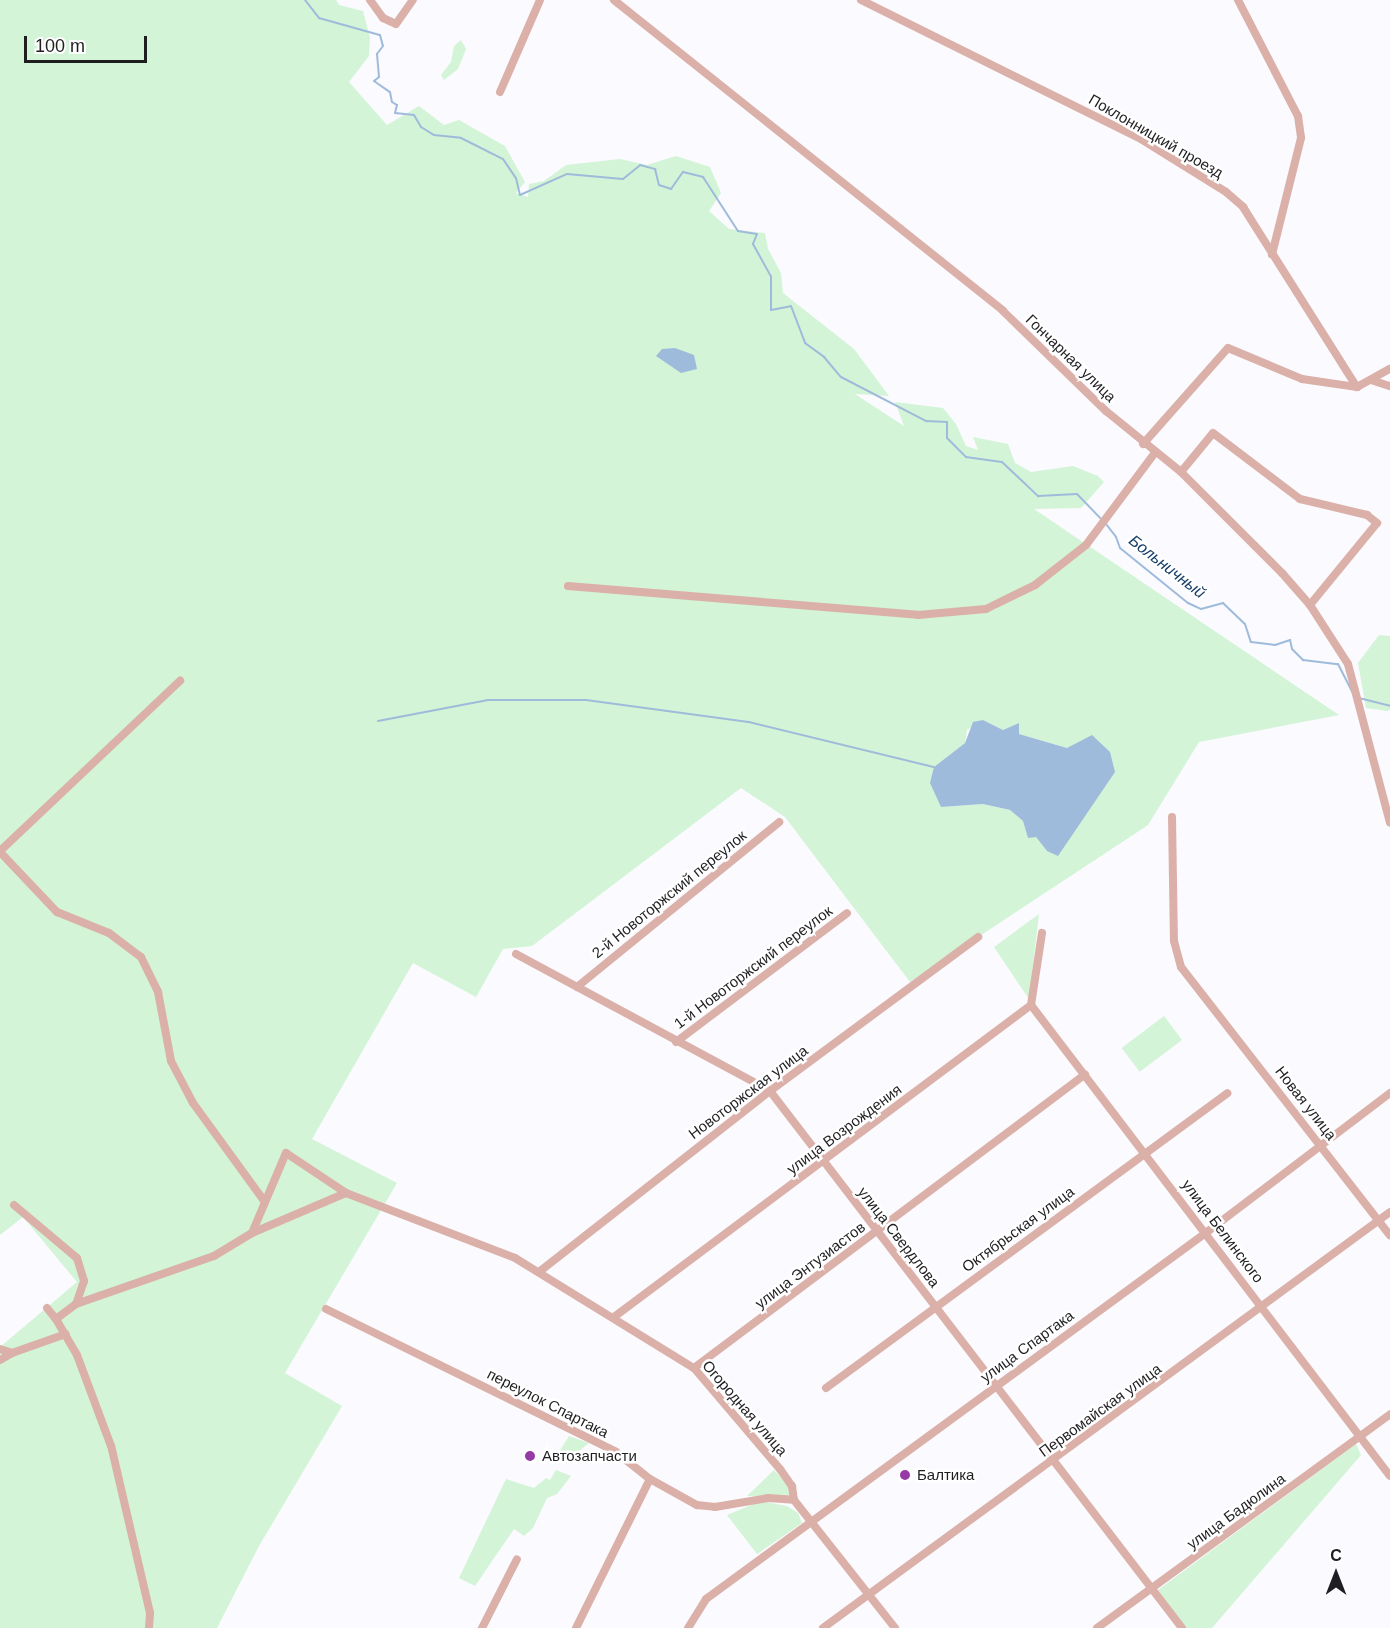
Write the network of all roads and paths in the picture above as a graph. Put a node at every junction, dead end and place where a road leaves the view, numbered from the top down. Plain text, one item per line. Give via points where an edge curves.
1 (370, 0) edge
2 (413, 0) edge
3 (540, 0) edge
4 (614, 0) edge
5 (861, 0) edge
6 (1238, 0) edge
7 (500, 92) dead end
8 (1272, 254) junction
9 (1390, 369) edge
10 (1371, 380) junction
11 (1390, 386) edge
12 (1357, 387) junction
13 (1143, 444) junction
14 (1154, 454) junction
15 (1181, 472) junction
16 (568, 586) dead end
17 (1310, 605) junction
18 (180, 681) dead end
19 (1172, 818) dead end
20 (779, 822) dead end
21 (1390, 823) edge
22 (0, 851) edge
23 (847, 913) dead end
24 (1042, 933) dead end
25 (978, 937) dead end
26 (516, 954) dead end
27 (577, 987) junction
28 (1031, 1005) junction
29 (676, 1042) junction
30 (1085, 1074) junction
31 (770, 1091) junction
32 (1227, 1093) dead end
33 (1390, 1093) edge
34 (1321, 1145) junction
35 (1146, 1152) junction
36 (824, 1161) junction
37 (346, 1193) junction
38 (265, 1202) junction
39 (14, 1205) dead end
40 (1390, 1212) edge
41 (1379, 1220) junction
42 (878, 1231) junction
43 (1208, 1232) junction
44 (252, 1233) junction
45 (1390, 1234) edge
46 (539, 1272) junction
47 (76, 1304) junction
48 (936, 1307) junction
49 (1265, 1307) junction
50 (47, 1308) dead end
51 (326, 1309) dead end
52 (614, 1317) junction
53 (56, 1319) junction
54 (66, 1334) junction
55 (0, 1349) edge
56 (12, 1353) junction
57 (0, 1360) edge
58 (694, 1368) junction
59 (996, 1385) junction
60 (826, 1388) dead end
61 (1390, 1414) edge
62 (1359, 1437) junction
63 (1054, 1461) junction
64 (1390, 1476) edge
65 (650, 1479) junction
66 (794, 1500) junction
67 (810, 1519) junction
68 (517, 1559) dead end
69 (1152, 1589) junction
70 (868, 1594) junction
71 (149, 1628) edge
72 (482, 1628) edge
73 (576, 1628) edge
74 (688, 1628) edge
75 (824, 1628) edge
76 (895, 1628) edge
77 (1097, 1628) edge
78 (1182, 1628) edge

1 - 2 street via 383,18 396,24
3 - 7 street
4 - 13 street, Гончарная улица via 1003,310
5 - 8 street, Поклонницкий проезд via 1141,139 1226,192 1243,207
6 - 8 street via 1298,116 1301,138
8 - 12 street, Поклонницкий проезд
9 - 10 street
10 - 11 street
10 - 12 street
12 - 13 street via 1302,379 1228,348
13 - 14 street, Гончарная улица
14 - 15 street, Гончарная улица
14 - 16 street via 1086,545 1035,585 986,609 951,615
15 - 17 street, Гончарная улица
15 - 17 street via 1213,433 1300,500 1367,514 1377,523
17 - 21 street, Гончарная улица via 1343,654
18 - 22 street
19 - 34 street, Новая улица via 1174,948 1181,967
20 - 27 street, 2-й Новоторжский переулок
22 - 38 street via 57,912 109,933 141,957 158,992 171,1061 193,1103
23 - 29 street, 1-й Новоторжский переулок
24 - 28 street
25 - 31 street, Новоторжская улица
26 - 27 street, улица Свердлова
27 - 29 street, улица Свердлова
28 - 30 street, улица Белинского
28 - 36 street, улица Возрождения
29 - 31 street, улица Свердлова
30 - 35 street, улица Белинского
30 - 42 street, улица Энтузиастов
31 - 36 street, улица Свердлова
31 - 46 street, Новоторжская улица
32 - 35 street, Октябрьская улица
33 - 34 street, улица Спартака
34 - 41 street, Новая улица
34 - 43 street, улица Спартака
35 - 43 street, улица Белинского
35 - 48 street, Октябрьская улица
36 - 42 street, улица Свердлова
36 - 52 street, улица Возрождения
37 - 38 street, Огородная улица via 286,1153
37 - 44 street
37 - 46 street, Огородная улица via 420,1219 515,1258
38 - 44 street
39 - 47 street via 77,1258 84,1281
40 - 41 street, Первомайская улица
41 - 45 street, Новая улица
41 - 49 street, Первомайская улица
42 - 48 street, улица Свердлова
42 - 58 street, улица Энтузиастов
43 - 49 street, улица Белинского
43 - 59 street, улица Спартака
44 - 47 street via 214,1256
46 - 52 street, Огородная улица
47 - 53 street
48 - 59 street, улица Свердлова
48 - 60 street, Октябрьская улица
49 - 62 street, улица Белинского
49 - 63 street, Первомайская улица
50 - 53 street
51 - 65 street, переулок Спартака via 605,1447
52 - 58 street, Огородная улица
53 - 54 street
54 - 56 street
54 - 71 street via 111,1446 150,1613
55 - 56 street
56 - 57 street
58 - 66 street, Огородная улица via 780,1469 792,1486
59 - 63 street, улица Свердлова
59 - 67 street, улица Спартака
61 - 62 street, улица Бадюлина
62 - 64 street, улица Белинского
62 - 69 street, улица Бадюлина
63 - 69 street, улица Свердлова
63 - 70 street, Первомайская улица
65 - 66 street, переулок Спартака via 697,1505 715,1507 768,1498
65 - 73 street
66 - 67 street, Огородная улица
67 - 70 street, Огородная улица
67 - 74 street, улица Спартака via 706,1599
68 - 72 street
69 - 77 street, улица Бадюлина
69 - 78 street, улица Свердлова
70 - 75 street, Первомайская улица
70 - 76 street, Огородная улица

